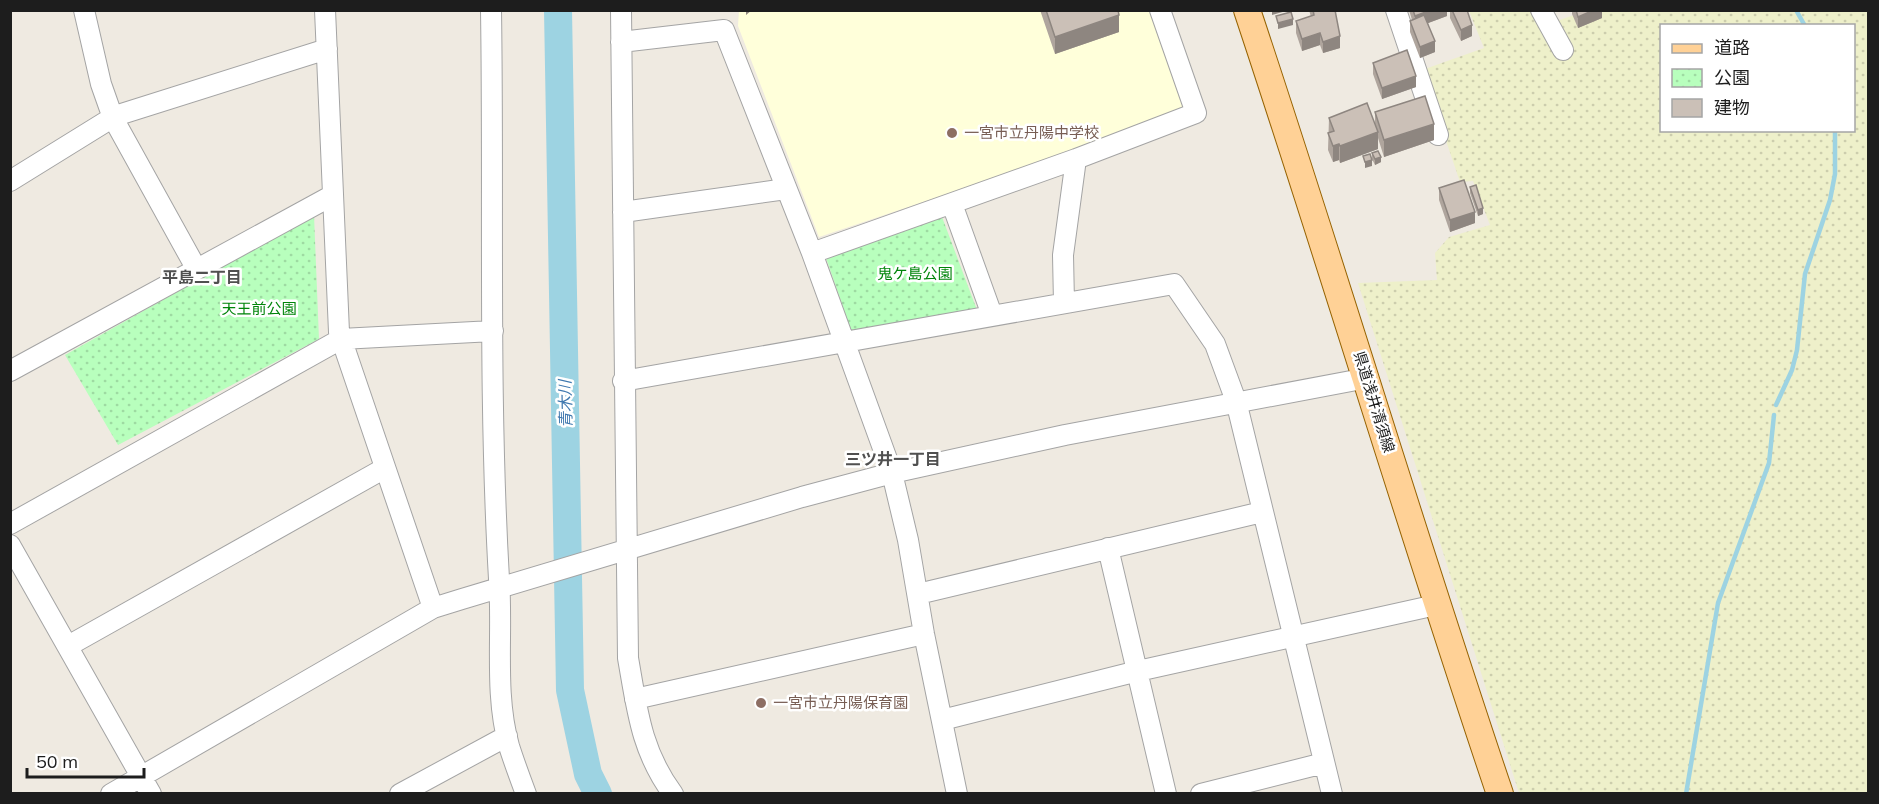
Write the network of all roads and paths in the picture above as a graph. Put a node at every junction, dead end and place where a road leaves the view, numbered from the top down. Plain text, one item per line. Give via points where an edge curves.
1 (84, 10) edge
2 (325, 10) edge
3 (491, 10) edge
4 (621, 10) edge
5 (1160, 10) edge
6 (1247, 10) edge
7 (1396, 10) edge
8 (1541, 10) edge
9 (621, 42) junction
10 (327, 49) junction
11 (1563, 50) dead end
12 (113, 118) junction
13 (1438, 135) dead end
14 (1076, 159) junction
15 (10, 181) edge
16 (786, 189) junction
17 (333, 195) junction
18 (952, 204) junction
19 (622, 212) junction
20 (812, 254) junction
21 (196, 268) junction
22 (1064, 303) junction
23 (992, 315) junction
24 (493, 331) junction
25 (341, 339) junction
26 (845, 342) junction
27 (10, 371) edge
28 (1367, 378) junction
29 (623, 381) junction
30 (1236, 402) junction
31 (385, 468) junction
32 (892, 473) junction
33 (1262, 512) junction
34 (10, 524) edge
35 (10, 545) edge
36 (1108, 548) junction
37 (616, 553) junction
38 (506, 586) junction
39 (918, 594) junction
40 (1437, 605) junction
41 (433, 608) junction
42 (924, 634) junction
43 (1292, 636) junction
44 (68, 646) junction
45 (1138, 671) junction
46 (635, 699) junction
47 (942, 720) junction
48 (507, 736) junction
49 (1324, 764) junction
50 (146, 785) edge
51 (111, 794) edge
52 (400, 794) edge
53 (526, 794) edge
54 (673, 794) edge
55 (957, 794) edge
56 (1166, 794) edge
57 (1201, 794) edge
58 (1332, 794) edge
59 (1500, 794) edge

1 - 12 street
2 - 10 street
3 - 24 street
4 - 9 street
5 - 14 street via 1196,113
6 - 28 main road, 県道浅井清須線
7 - 13 street
8 - 11 street
9 - 16 street via 724,30
9 - 19 street
10 - 12 street
10 - 17 street
12 - 15 street
12 - 21 street
14 - 18 street
14 - 22 street via 1063,255
16 - 19 street
16 - 20 street
17 - 21 street
17 - 25 street
18 - 20 street
18 - 23 street
19 - 29 street
20 - 26 street
21 - 27 street
22 - 23 street
22 - 30 street via 1174,284 1215,344
23 - 26 street
24 - 25 street
24 - 38 street via 493,473
25 - 31 street
25 - 34 street
26 - 29 street
26 - 32 street
28 - 30 street
28 - 40 main road, 県道浅井清須線
29 - 37 street
30 - 32 street
30 - 33 street
31 - 41 street
31 - 44 street
32 - 37 street
32 - 39 street
33 - 36 street
33 - 43 street
35 - 44 street
36 - 39 street
36 - 45 street
37 - 38 street
37 - 46 street
38 - 41 street
38 - 48 street via 500,655
39 - 42 street
40 - 43 street
40 - 59 main road, 県道浅井清須線
41 - 50 street via 232,722
42 - 46 street
42 - 47 street
43 - 45 street
43 - 49 street
44 - 50 street
45 - 47 street
45 - 56 street
46 - 54 street via 656,771
47 - 55 street
48 - 52 street
48 - 53 street
49 - 57 street
49 - 58 street
50 - 51 street

